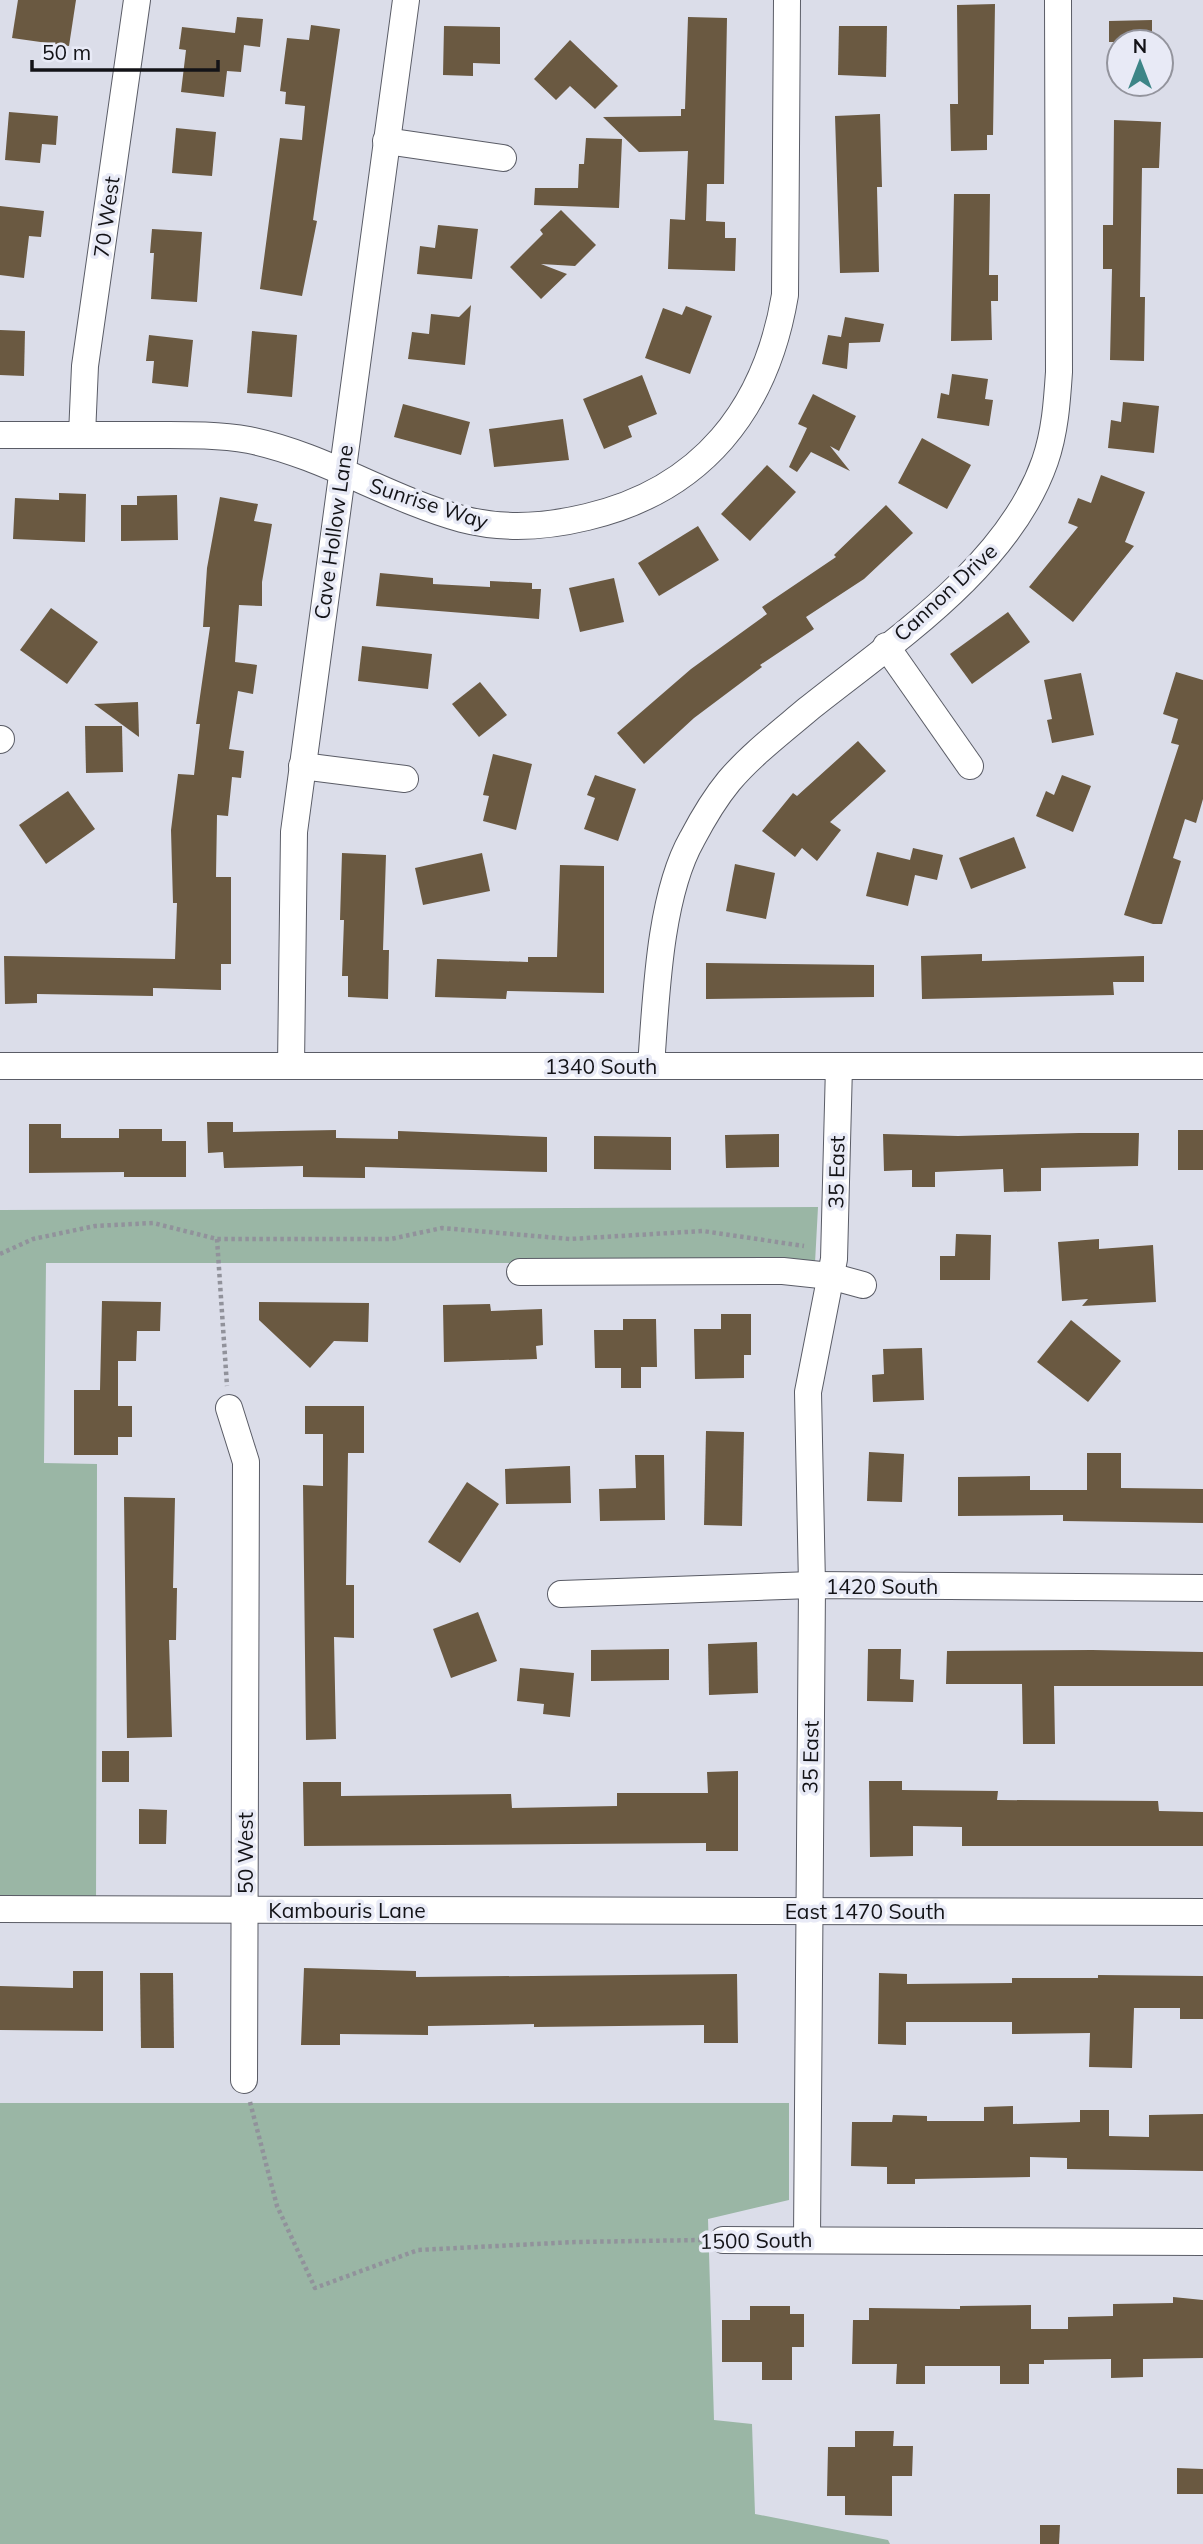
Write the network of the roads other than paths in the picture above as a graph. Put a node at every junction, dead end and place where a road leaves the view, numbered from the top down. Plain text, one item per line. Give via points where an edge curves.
1 (137, 0) edge
2 (406, 0) edge
3 (786, 0) edge
4 (1058, 0) edge
5 (386, 141) junction
6 (503, 158) dead end
7 (0, 435) edge
8 (82, 435) junction
9 (341, 474) junction
10 (886, 646) junction
11 (302, 766) junction
12 (970, 766) dead end
13 (405, 779) dead end
14 (1201, 1061) edge
15 (0, 1066) edge
16 (291, 1066) junction
17 (651, 1066) junction
18 (839, 1066) junction
19 (832, 1268) junction
20 (520, 1272) dead end
21 (863, 1285) dead end
22 (229, 1408) road end
23 (812, 1586) junction
24 (1203, 1588) edge
25 (561, 1594) dead end
26 (0, 1909) edge
27 (244, 1910) junction
28 (526, 1910) joint
29 (808, 1910) junction
30 (1203, 1912) edge
31 (244, 2080) road end
32 (807, 2239) junction
33 (723, 2240) road end
34 (1203, 2242) edge

1 - 8 street, 70 West via 85,366
2 - 5 street, Cave Hollow Lane
3 - 9 street, Sunrise Way via 785,295 778,336 765,369 747,405 713,448 681,479 649,496 610,512 552,526 497,526 461,519
4 - 10 street, Cannon Drive via 1059,372 1045,460 1004,537 957,586
5 - 6 street
5 - 9 street, Cave Hollow Lane
7 - 8 street, Sunrise Way
8 - 9 street, Sunrise Way via 247,440 293,452
9 - 11 street, Cave Hollow Lane
10 - 12 street
10 - 17 street, Cannon Drive via 780,732 729,781 691,841 676,882 661,953
11 - 13 street
11 - 16 street, Cave Hollow Lane via 294,832
14 - 18 street, 1340 South
15 - 16 street, 1340 South
16 - 17 street, 1340 South
17 - 18 street, 1340 South
18 - 19 street, 35 East
19 - 20 street
19 - 21 street
19 - 23 street, 35 East via 808,1392
22 - 27 street, 50 West via 246,1462
23 - 24 street, 1420 South
23 - 25 street, 1420 South
23 - 29 street, 35 East
26 - 27 street, Kambouris Lane
27 - 28 street, Kambouris Lane
27 - 31 street, 50 West
28 - 29 street, East 1470 South
29 - 30 street, East 1470 South
29 - 32 street, 35 East
32 - 33 street, 1500 South
32 - 34 street, 1500 South

